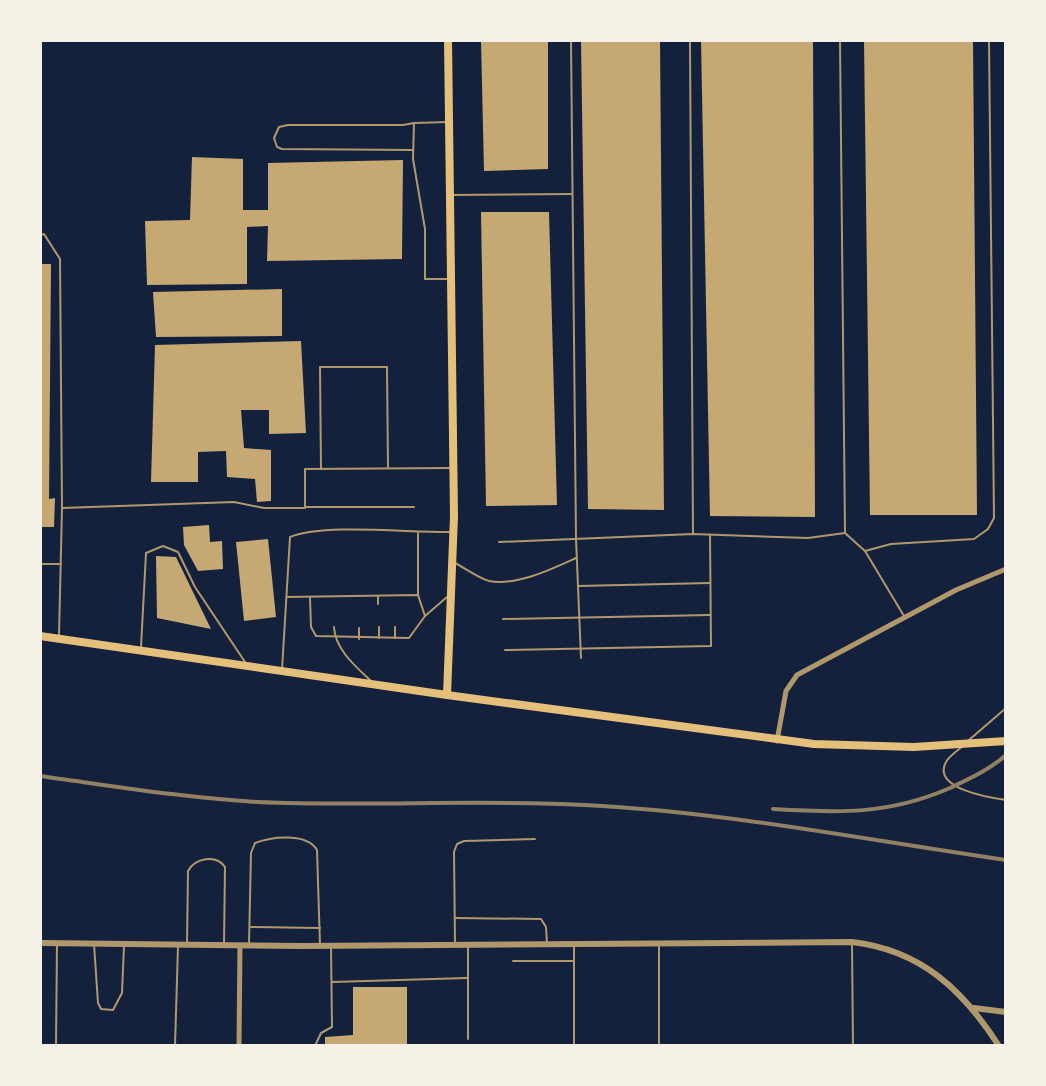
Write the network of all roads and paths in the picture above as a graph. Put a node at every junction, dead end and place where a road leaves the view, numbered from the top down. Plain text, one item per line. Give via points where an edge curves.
1 (448, 40) edge
2 (571, 40) edge
3 (690, 40) edge
4 (840, 40) edge
5 (989, 40) edge
6 (450, 122) junction
7 (414, 123) junction
8 (413, 150) junction
9 (573, 194) junction
10 (451, 195) junction
11 (40, 234) edge
12 (452, 279) junction
13 (388, 468) junction
14 (454, 468) junction
15 (321, 469) junction
16 (305, 507) junction
17 (414, 507) dead end
18 (62, 508) junction
19 (453, 532) junction
20 (417, 533) junction
21 (845, 533) junction
22 (693, 534) junction
23 (710, 534) junction
24 (576, 539) junction
25 (499, 542) dead end
26 (865, 550) junction
27 (577, 558) junction
28 (453, 562) junction
29 (40, 564) edge
30 (61, 564) junction
31 (1005, 569) edge
32 (710, 583) junction
33 (578, 586) junction
34 (451, 593) junction
35 (378, 596) junction
36 (395, 596) junction
37 (418, 596) junction
38 (287, 597) junction
39 (333, 597) junction
40 (358, 597) junction
41 (310, 598) junction
42 (359, 603) dead end
43 (395, 603) dead end
44 (333, 604) dead end
45 (378, 604) dead end
46 (711, 615) junction
47 (425, 616) junction
48 (579, 616) junction
49 (503, 619) dead end
50 (905, 619) junction
51 (334, 627) dead end
52 (379, 627) dead end
53 (395, 627) dead end
54 (359, 628) dead end
55 (40, 636) edge
56 (59, 638) junction
57 (334, 638) junction
58 (379, 638) junction
59 (395, 638) junction
60 (359, 639) junction
61 (581, 647) junction
62 (141, 650) junction
63 (505, 650) dead end
64 (581, 658) dead end
65 (247, 665) junction
66 (282, 670) junction
67 (373, 683) junction
68 (447, 695) junction
69 (1005, 708) edge
70 (777, 741) junction
71 (1005, 741) edge
72 (1005, 800) edge
73 (535, 839) dead end
74 (455, 918) junction
75 (250, 927) junction
76 (320, 928) junction
77 (659, 942) junction
78 (852, 942) junction
79 (40, 943) edge
80 (57, 943) junction
81 (94, 943) junction
82 (124, 943) junction
83 (178, 943) junction
84 (468, 943) junction
85 (547, 943) junction
86 (574, 943) junction
87 (188, 944) junction
88 (455, 944) junction
89 (224, 945) junction
90 (240, 945) junction
91 (249, 945) junction
92 (320, 945) junction
93 (331, 945) junction
94 (574, 960) junction
95 (513, 961) dead end
96 (467, 978) junction
97 (332, 982) junction
98 (973, 1008) junction
99 (1005, 1012) edge
100 (468, 1039) dead end
101 (56, 1046) edge
102 (175, 1046) edge
103 (239, 1046) edge
104 (315, 1046) edge
105 (574, 1046) edge
106 (659, 1046) edge
107 (853, 1046) edge
108 (999, 1046) edge

1 - 6 main road
2 - 9 lane
3 - 22 lane
4 - 21 lane
5 - 26 lane via 994,518 975,539 891,544
6 - 7 lane
6 - 10 main road
7 - 8 lane
7 - 8 lane via 288,125 279,127 275,143 282,149
8 - 12 lane via 426,229 425,279
9 - 10 lane
9 - 24 lane
10 - 12 main road
11 - 18 lane via 53,244 60,259
12 - 14 main road
13 - 14 lane
13 - 15 lane
13 - 15 lane via 387,367 320,367
14 - 19 main road
15 - 16 lane via 305,469
16 - 17 lane
16 - 18 lane via 264,508 234,502
18 - 30 lane
19 - 20 lane
19 - 28 main road
20 - 37 lane
20 - 38 lane via 347,531 299,533 290,537
21 - 23 lane via 808,538
21 - 26 lane
22 - 23 lane
22 - 24 lane
23 - 32 lane
24 - 25 lane
24 - 27 lane
26 - 50 lane
27 - 28 lane via 506,581 488,581
27 - 33 lane
28 - 34 main road
29 - 30 lane
30 - 56 lane
31 - 50 street via 956,590
32 - 33 lane
32 - 46 lane
33 - 48 lane
34 - 47 lane
34 - 68 main road
35 - 36 lane
35 - 40 lane
35 - 45 lane
36 - 37 lane
36 - 43 lane
37 - 47 lane
38 - 41 lane
38 - 66 lane
39 - 40 lane
39 - 41 lane
39 - 44 lane
40 - 42 lane
41 - 57 lane via 311,627 316,636
46 - 48 lane
46 - 61 lane via 711,646
47 - 59 lane via 411,636
48 - 49 lane
48 - 61 lane
50 - 70 street via 797,675 786,691
51 - 57 lane
52 - 58 lane
53 - 59 lane
54 - 60 lane
55 - 56 main road
56 - 62 main road
57 - 60 lane
57 - 67 lane via 348,659
58 - 59 lane
58 - 60 lane
61 - 63 lane
61 - 64 lane
62 - 65 main road
62 - 65 lane via 146,553 153,548 171,547 178,552 195,586
65 - 66 main road
66 - 67 main road
67 - 68 main road
68 - 70 main road
69 - 72 lane via 944,765 955,786 976,796
70 - 71 main road via 899,747
73 - 74 lane via 457,844
74 - 85 lane via 541,919
74 - 88 lane
75 - 76 lane
75 - 76 lane via 251,853 255,843 264,839 305,838 317,850
75 - 91 lane
76 - 92 lane
77 - 78 street
77 - 86 street
77 - 106 lane
78 - 98 street via 916,961 954,988
78 - 107 lane
79 - 80 street
80 - 81 street
80 - 101 lane
81 - 82 street
81 - 82 lane via 98,1003 101,1009 113,1010 122,993
82 - 83 street
83 - 87 street
83 - 102 lane
84 - 85 street
84 - 88 street
84 - 96 lane
85 - 86 street
86 - 94 lane
87 - 89 street
87 - 89 lane via 188,871 199,860 215,860 225,867
88 - 93 street
89 - 90 street
90 - 91 street
90 - 103 street
91 - 92 street
92 - 93 street
93 - 97 lane
94 - 95 lane
94 - 105 lane
96 - 97 lane
96 - 100 lane
97 - 104 lane via 332,1027 321,1033
98 - 99 street
98 - 108 street

